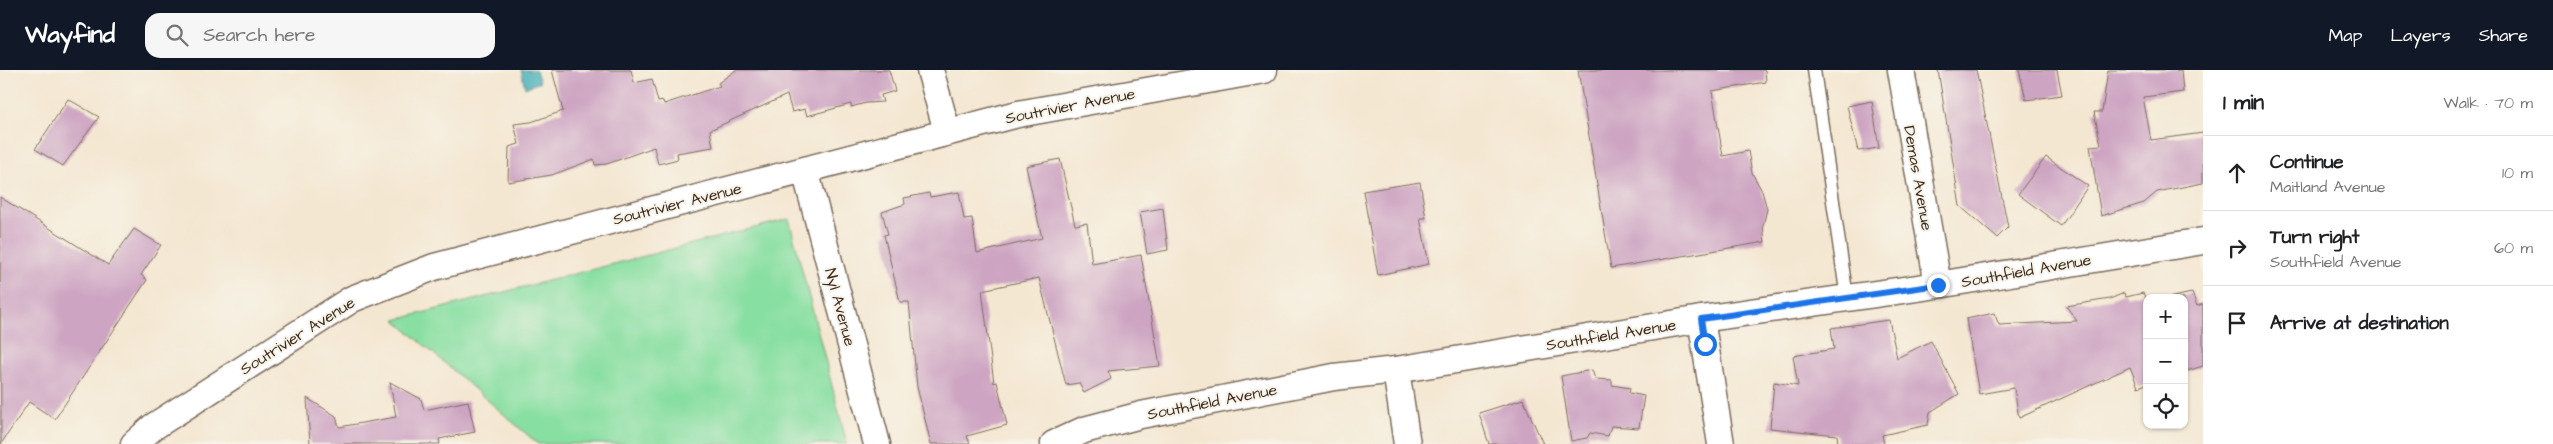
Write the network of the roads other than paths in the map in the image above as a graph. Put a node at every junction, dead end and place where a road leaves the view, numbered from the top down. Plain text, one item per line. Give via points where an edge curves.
1 (930, 70) edge
2 (1264, 70) edge
3 (1814, 70) edge
4 (1900, 70) edge
5 (947, 131) junction
6 (805, 170) junction
7 (2203, 241) edge
8 (1938, 285) junction
9 (1847, 298) junction
10 (1701, 319) junction
11 (1396, 370) junction
12 (134, 444) edge
13 (877, 444) edge
14 (1054, 444) edge
15 (1407, 444) edge
16 (1721, 444) edge

1 - 5 street
2 - 5 street, Soutrivier Avenue via 1018,114
3 - 9 lane
4 - 8 street, Demas Avenue
5 - 6 street, Soutrivier Avenue
6 - 12 street, Soutrivier Avenue via 434,267 352,299 153,427
6 - 13 street, Nyl Avenue
7 - 8 street, Southfield Avenue
8 - 9 street, Southfield Avenue
9 - 10 street, Southfield Avenue
10 - 11 street, Southfield Avenue
10 - 16 street
11 - 14 street, Southfield Avenue via 1334,377 1141,416 1084,430
11 - 15 street

